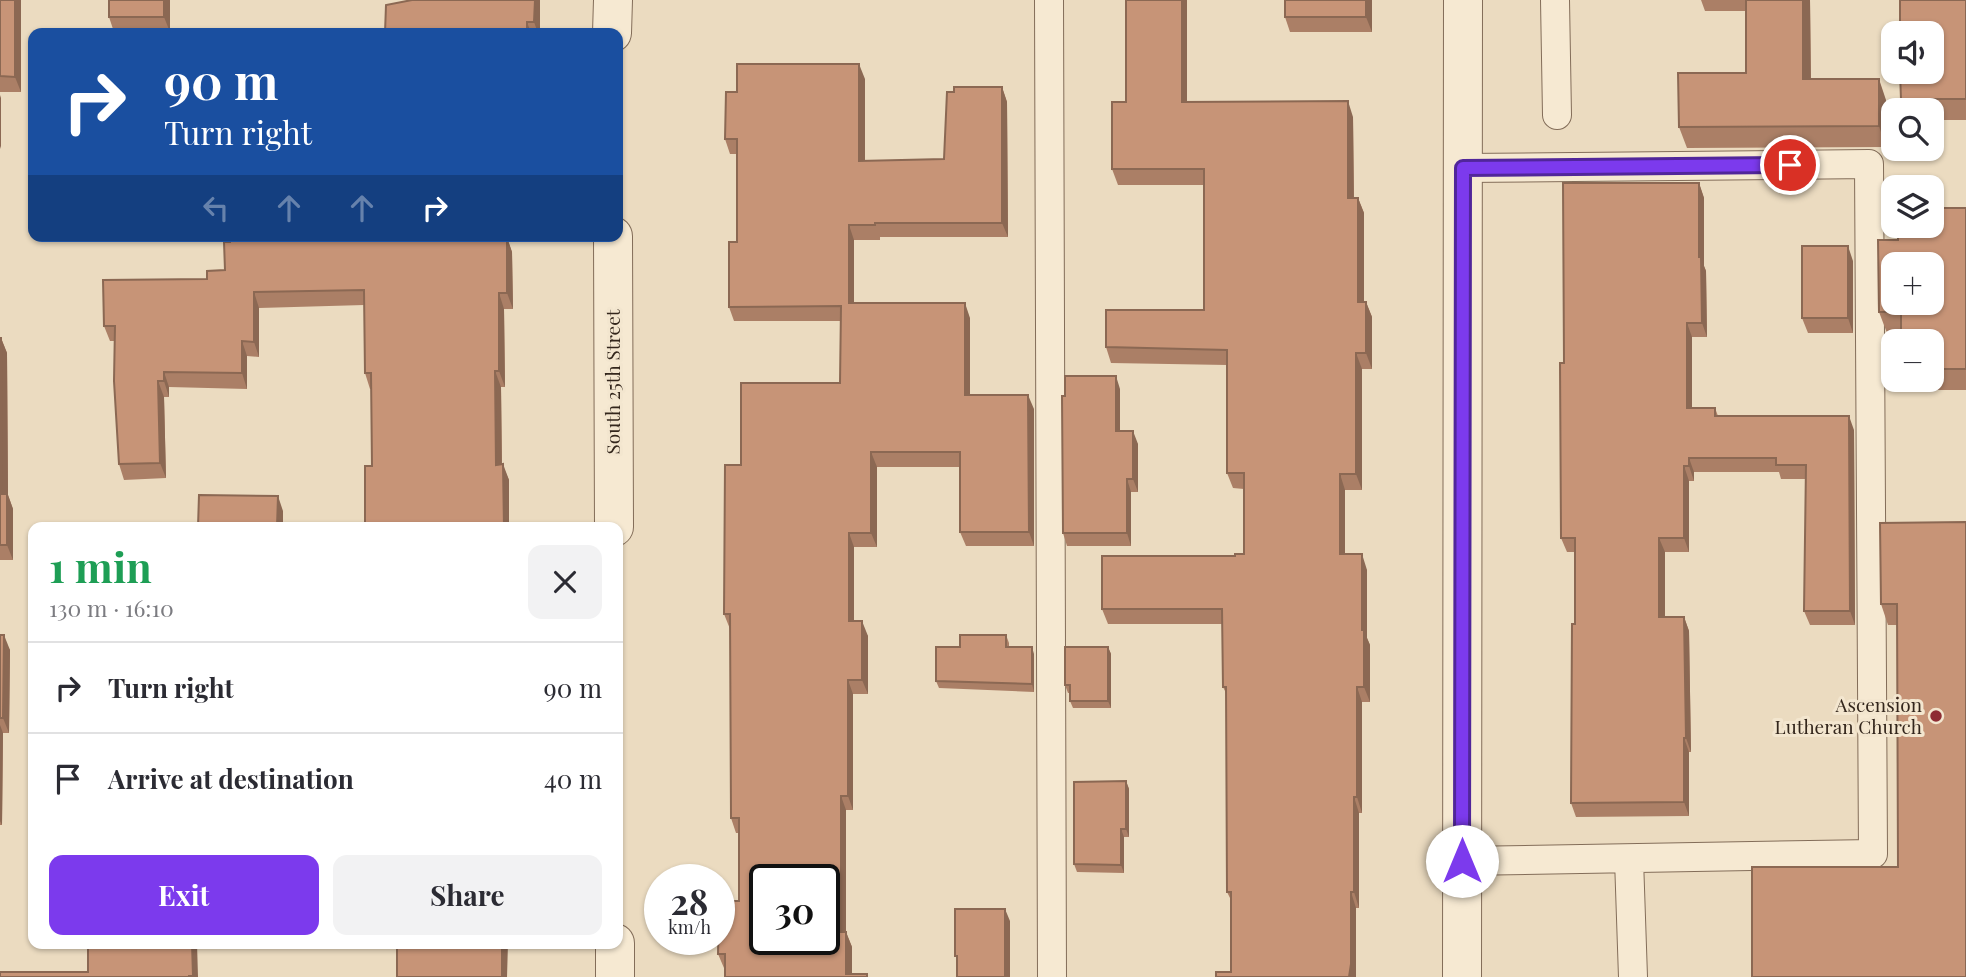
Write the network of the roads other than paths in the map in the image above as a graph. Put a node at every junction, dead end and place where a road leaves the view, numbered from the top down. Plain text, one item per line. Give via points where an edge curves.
1 (612, 0) edge
2 (1049, 0) edge
3 (1463, 0) edge
4 (1555, 0) edge
5 (612, 28) edge
6 (1557, 115) dead end
7 (1463, 168) junction
8 (613, 242) edge
9 (614, 522) edge
10 (1629, 859) junction
11 (1462, 861) junction
12 (615, 949) edge
13 (615, 977) edge
14 (1052, 977) edge
15 (1462, 977) edge
16 (1633, 977) edge

1 - 5 street
2 - 14 lane
3 - 7 street
4 - 6 lane
7 - 10 lane via 1869,164 1873,855
7 - 11 street
8 - 9 street, South 25th Street
10 - 11 lane
10 - 16 lane
11 - 15 street
12 - 13 street

